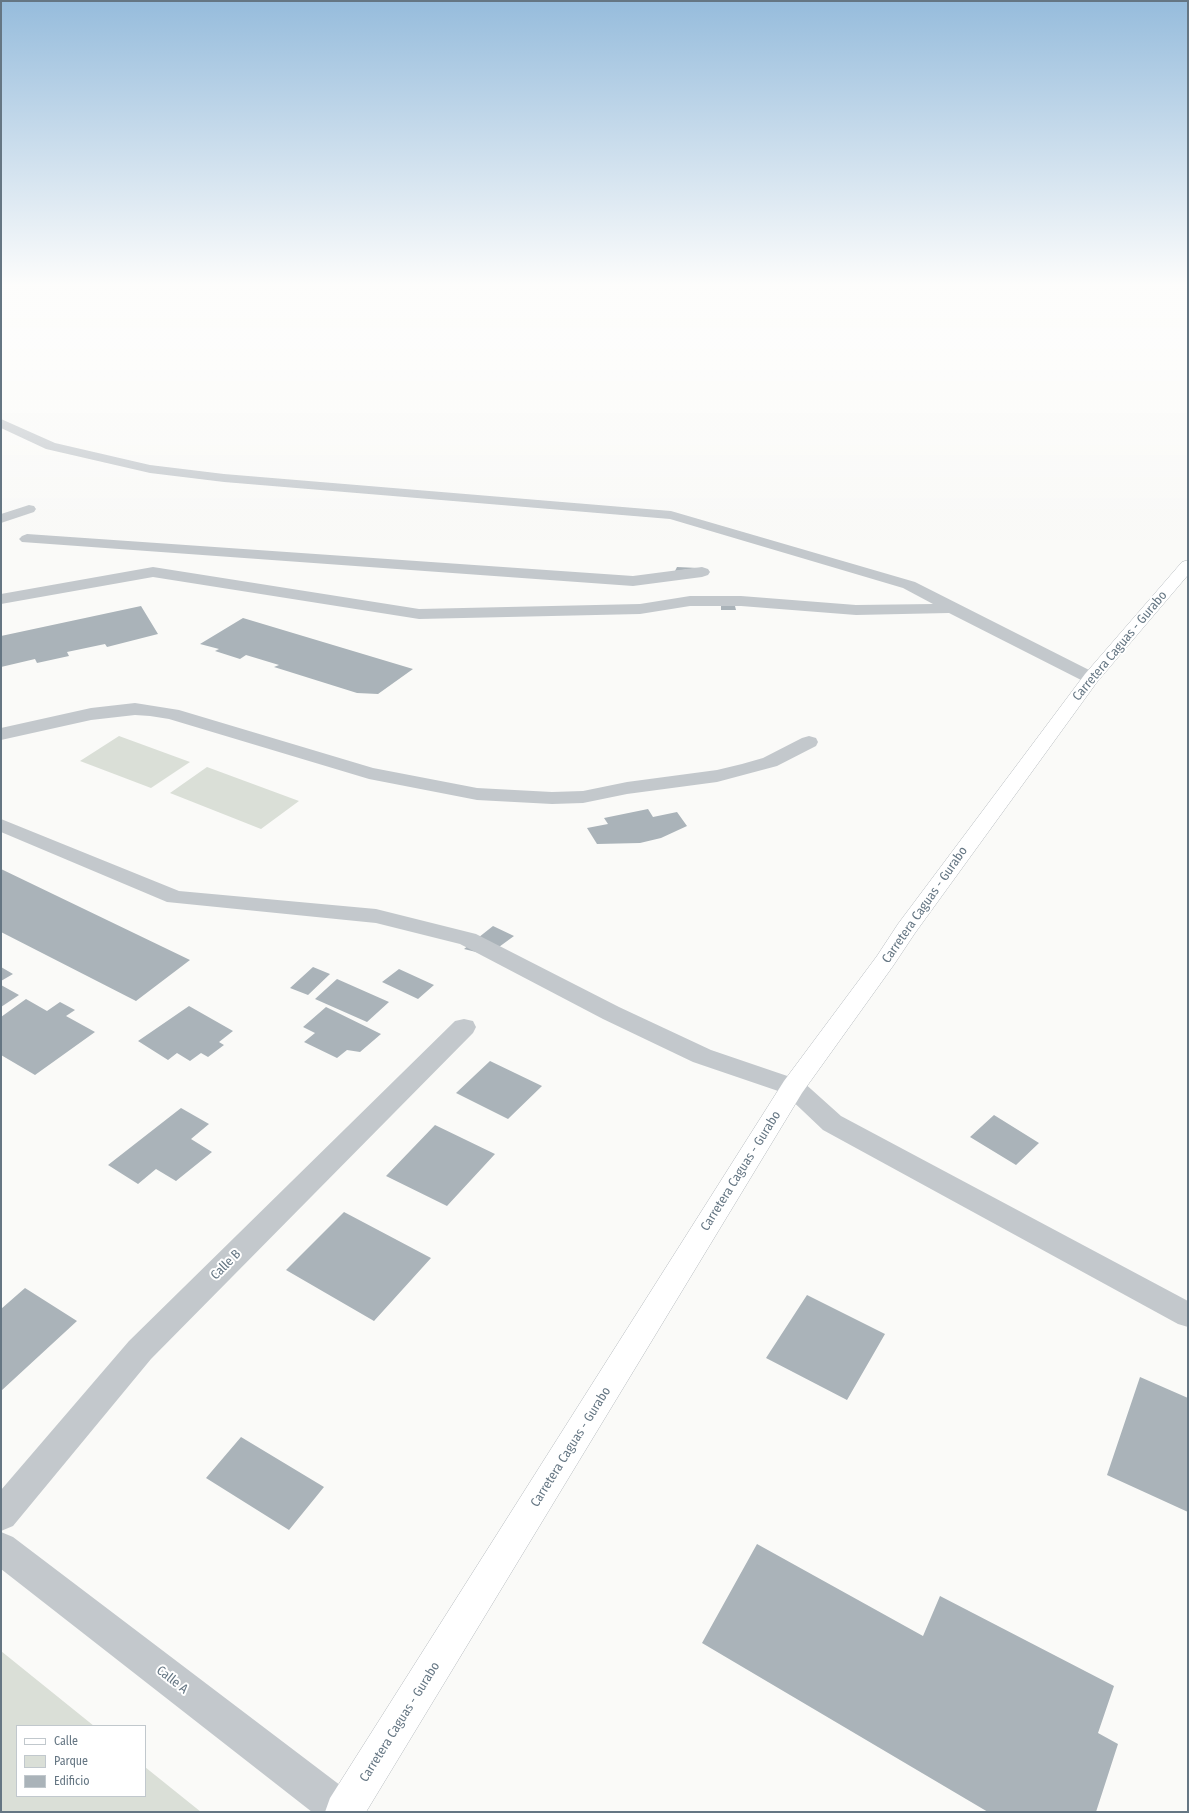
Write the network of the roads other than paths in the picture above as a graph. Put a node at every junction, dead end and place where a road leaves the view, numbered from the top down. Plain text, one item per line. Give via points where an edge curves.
1 (1, 423) edge
2 (28, 509) dead end
3 (1, 519) edge
4 (28, 539) dead end
5 (1188, 565) edge
6 (702, 572) dead end
7 (633, 581) junction
8 (1, 599) edge
9 (952, 608) junction
10 (626, 609) junction
11 (1091, 678) junction
12 (1, 734) edge
13 (809, 742) dead end
14 (1, 825) edge
15 (464, 1027) dead end
16 (793, 1087) junction
17 (1188, 1315) edge
18 (1, 1515) edge
19 (1, 1548) edge
20 (344, 1812) edge

1 - 9 street via 51,446 150,469 224,478 671,515 909,585
2 - 3 street
4 - 7 street
5 - 11 main road, Carretera Caguas - Gurabo
6 - 7 street
7 - 10 street
8 - 10 street via 153,572 419,614
9 - 10 street via 856,610 741,601 690,601
9 - 11 street
11 - 16 main road, Carretera Caguas - Gurabo
12 - 13 street via 91,714 135,709 150,710 172,714 369,773 477,794 552,798 583,797 747,770 770,762
14 - 16 street via 175,898 376,916 468,939 611,1013 702,1056
15 - 18 street, Calle B via 140,1350
16 - 17 street via 832,1123
16 - 20 main road, Carretera Caguas - Gurabo
19 - 20 street, Calle A

